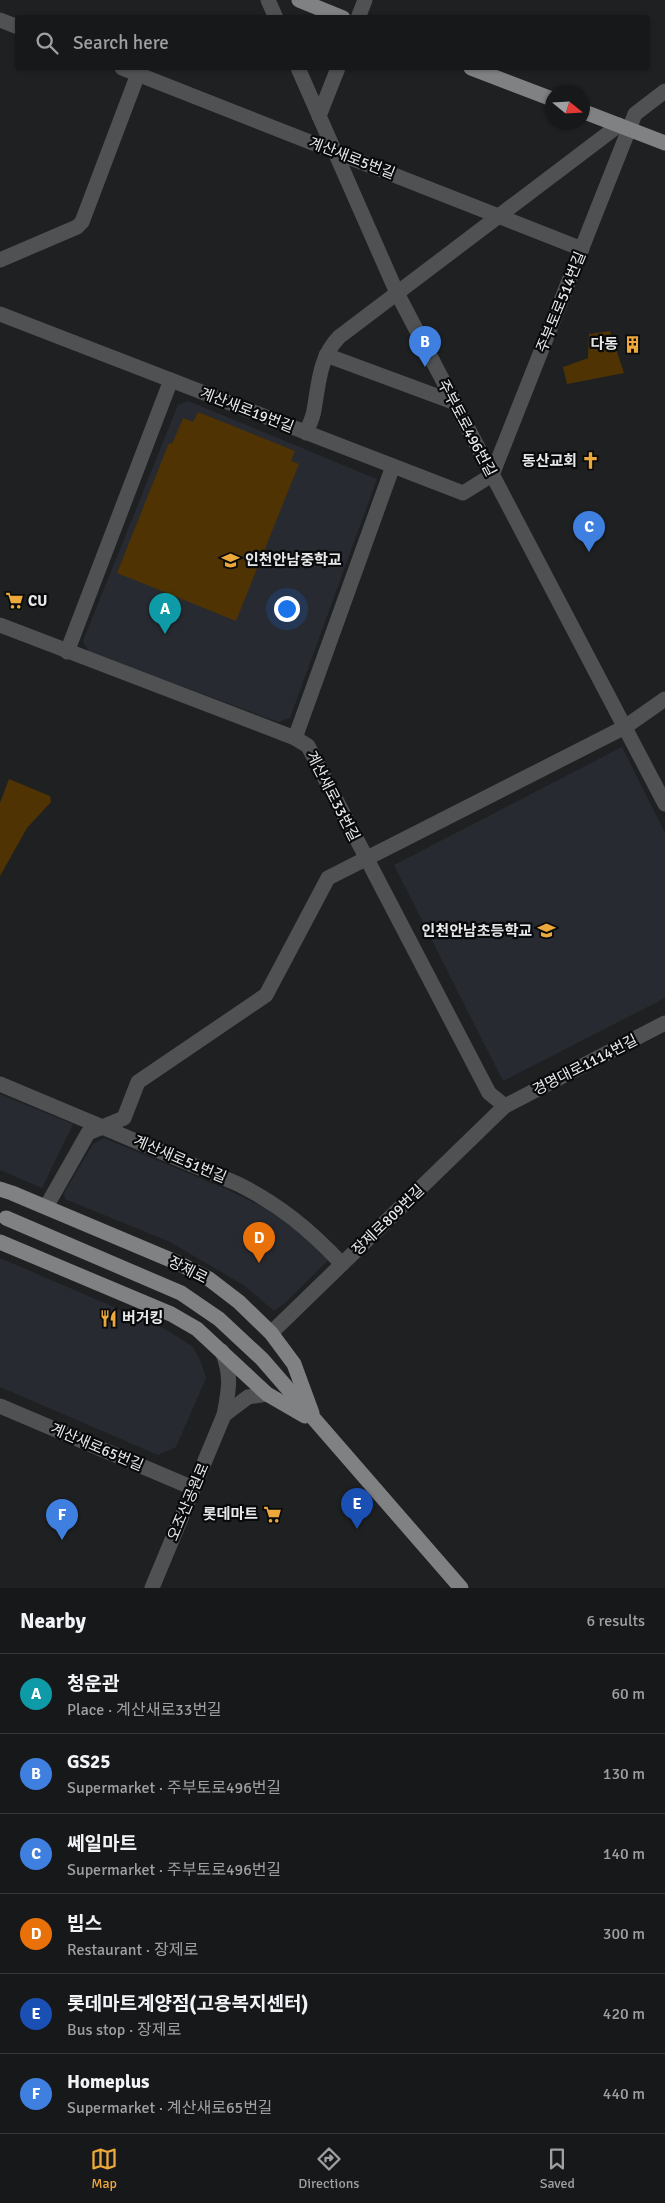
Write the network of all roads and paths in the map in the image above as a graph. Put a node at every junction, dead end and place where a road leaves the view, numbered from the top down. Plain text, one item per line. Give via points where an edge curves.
1 (268, 0) edge
2 (299, 0) edge
3 (365, 0) edge
4 (275, 15) edge
5 (336, 15) edge
6 (359, 15) edge
7 (0, 20) edge
8 (15, 25) edge
9 (127, 70) edge
10 (299, 70) edge
11 (337, 70) edge
12 (476, 70) edge
13 (138, 74) junction
14 (665, 91) edge
15 (545, 97) edge
16 (590, 114) edge
17 (319, 116) junction
18 (624, 127) junction
19 (665, 143) edge
20 (334, 151) junction
21 (499, 216) junction
22 (582, 249) junction
23 (0, 260) edge
24 (397, 293) junction
25 (0, 314) edge
26 (326, 355) junction
27 (171, 380) junction
28 (454, 402) junction
29 (306, 432) junction
30 (392, 466) junction
31 (492, 475) junction
32 (0, 625) edge
33 (66, 652) junction
34 (665, 699) edge
35 (624, 727) junction
36 (295, 738) junction
37 (665, 804) edge
38 (365, 859) junction
39 (665, 1024) edge
40 (0, 1084) edge
41 (505, 1106) junction
42 (104, 1128) junction
43 (4, 1191) edge
44 (46, 1207) junction
45 (6, 1218) dead end
46 (0, 1242) edge
47 (342, 1264) junction
48 (271, 1333) junction
49 (221, 1350) junction
50 (267, 1394) junction
51 (0, 1406) edge
52 (224, 1416) junction
53 (315, 1422) junction
54 (193, 1488) junction
55 (152, 1588) edge
56 (461, 1588) edge

1 - 4 street
2 - 5 main road
3 - 6 street
7 - 8 street
9 - 13 street, 계산새로5번길
10 - 17 street, 주부토로496번길
11 - 17 street
12 - 15 main road
13 - 20 street, 계산새로5번길
13 - 23 street via 82,222
14 - 18 street via 635,114
16 - 18 main road
17 - 20 street, 주부토로496번길
18 - 19 main road
18 - 21 street
18 - 22 street, 주부토로514번길
20 - 21 street, 계산새로5번길
20 - 24 street, 주부토로496번길
21 - 22 street, 계산새로5번길
21 - 24 street
22 - 31 street, 주부토로514번길
24 - 26 street via 339,337
24 - 28 street, 주부토로496번길
25 - 27 street, 계산새로19번길
26 - 28 street
26 - 29 street via 320,371 314,412
27 - 29 street, 계산새로19번길
27 - 33 street
28 - 31 street, 주부토로496번길
29 - 30 street, 계산새로19번길
30 - 31 street, 계산새로19번길 via 463,493
30 - 36 street
31 - 35 street, 주부토로496번길
32 - 33 street, 계산새로33번길
33 - 36 street, 계산새로33번길
34 - 35 street
35 - 37 street, 주부토로496번길
35 - 38 street
36 - 38 street, 계산새로33번길 via 308,746
38 - 41 street, 계산새로33번길 via 489,1092
38 - 42 street via 328,878 266,995 138,1082 124,1118
39 - 41 street, 경명대로1114번길
40 - 42 street, 계산새로51번길
41 - 47 street, 장제로809번길
42 - 44 street via 88,1133
42 - 47 street, 계산새로51번길 via 268,1199 295,1218
43 - 44 main road, 장제로
44 - 48 main road, 장제로 via 209,1279
45 - 53 main road, 장제로 via 182,1293 219,1319 262,1359
46 - 49 main road, 장제로 via 171,1314 197,1329
47 - 48 street, 장제로809번길
48 - 53 main road, 장제로 via 294,1364
49 - 50 main road, 장제로
49 - 52 street via 229,1369
50 - 52 street via 248,1397
50 - 53 main road, 장제로
51 - 54 street, 계산새로65번길
52 - 54 street, 오조산공원로
53 - 56 main road, 장제로
54 - 55 street, 오조산공원로

